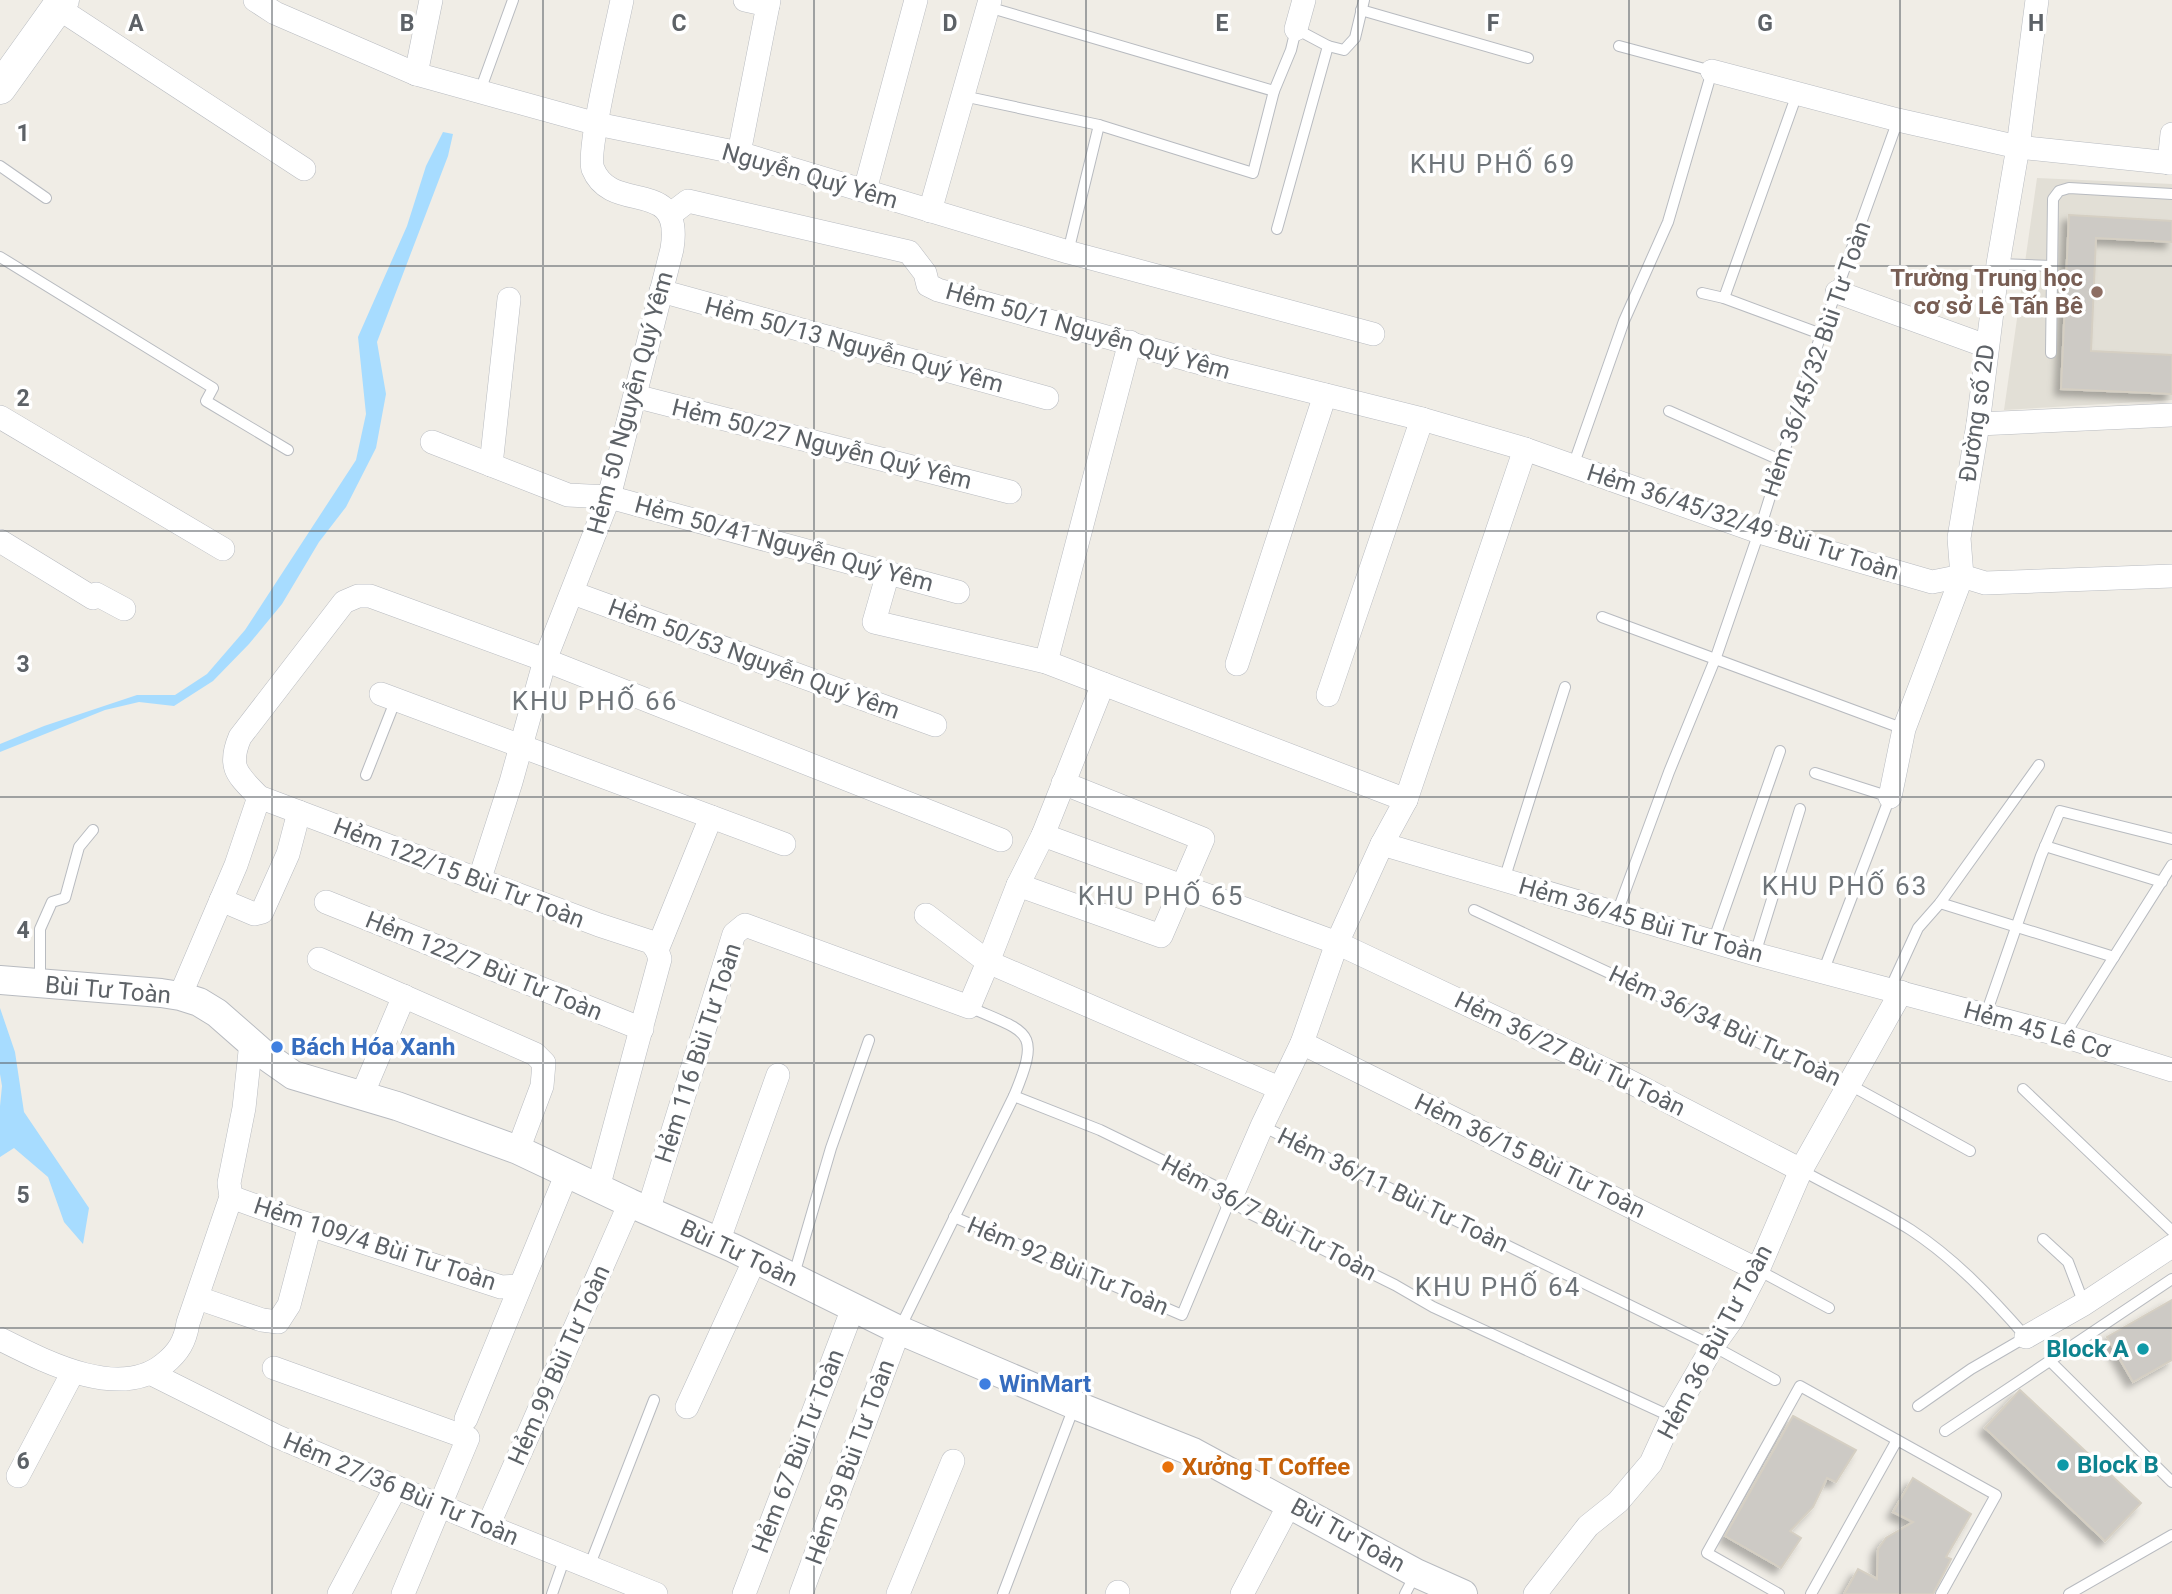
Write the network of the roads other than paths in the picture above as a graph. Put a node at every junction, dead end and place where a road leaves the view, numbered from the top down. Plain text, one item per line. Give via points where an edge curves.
1 (255, 0) edge
2 (431, 0) edge
3 (513, 0) edge
4 (622, 0) edge
5 (745, 0) edge
6 (916, 0) edge
7 (1304, 0) edge
8 (2038, 0) edge
9 (768, 2) edge
10 (55, 3) edge
11 (989, 4) edge
12 (1363, 5) edge
13 (1296, 29) junction
14 (1328, 46) junction
15 (1619, 46) dead end
16 (1528, 58) dead end
17 (1712, 71) junction
18 (416, 74) junction
19 (0, 88) edge
20 (1274, 91) junction
21 (480, 92) junction
22 (1797, 94) junction
23 (963, 96) junction
24 (1898, 120) junction
25 (597, 124) junction
26 (1099, 125) junction
27 (2172, 134) edge
28 (2018, 147) junction
29 (739, 153) junction
30 (2171, 163) edge
31 (0, 166) edge
32 (304, 169) dead end
33 (865, 190) junction
34 (2172, 194) edge
35 (46, 198) dead end
36 (930, 211) junction
37 (671, 214) junction
38 (1277, 229) dead end
39 (1068, 252) junction
40 (0, 257) edge
41 (1998, 264) junction
42 (2051, 266) junction
43 (661, 291) junction
44 (1838, 292) junction
45 (1702, 293) dead end
46 (1724, 298) junction
47 (509, 299) dead end
48 (1373, 334) dead end
49 (1821, 334) junction
50 (1130, 342) junction
51 (1986, 346) junction
52 (2050, 353) dead end
53 (1325, 395) junction
54 (635, 396) junction
55 (1047, 398) dead end
56 (1669, 411) dead end
57 (2172, 415) edge
58 (0, 417) edge
59 (1422, 419) junction
60 (1978, 424) junction
61 (432, 442) dead end
62 (288, 450) dead end
63 (1525, 450) junction
64 (1780, 460) junction
65 (491, 465) junction
66 (1573, 467) junction
67 (1010, 492) dead end
68 (609, 496) junction
69 (1759, 532) junction
70 (0, 541) edge
71 (223, 549) dead end
72 (888, 573) junction
73 (1962, 576) junction
74 (2172, 576) edge
75 (958, 592) dead end
76 (573, 593) junction
77 (124, 609) dead end
78 (1602, 617) dead end
79 (1716, 657) junction
80 (545, 660) junction
81 (1046, 662) junction
82 (1237, 664) dead end
83 (1103, 684) junction
84 (1565, 687) dead end
85 (1328, 695) dead end
86 (388, 696) joint
87 (935, 725) dead end
88 (1904, 729) junction
89 (522, 745) junction
90 (1780, 751) dead end
91 (2039, 765) dead end
92 (1815, 773) dead end
93 (366, 775) dead end
94 (1063, 783) junction
95 (259, 797) junction
96 (1890, 797) junction
97 (1406, 800) junction
98 (1800, 809) dead end
99 (299, 812) junction
100 (711, 817) junction
101 (93, 830) dead end
102 (1042, 835) junction
103 (1001, 839) dead end
104 (2172, 839) edge
105 (783, 844) dead end
106 (1382, 844) junction
107 (2045, 846) junction
108 (2172, 865) edge
109 (1504, 880) junction
110 (479, 881) junction
111 (2162, 882) junction
112 (1018, 885) junction
113 (1183, 887) junction
114 (221, 901) junction
115 (326, 902) dead end
116 (1940, 903) junction
117 (1474, 910) dead end
118 (1617, 913) junction
119 (926, 915) dead end
120 (2016, 928) junction
121 (1713, 942) junction
122 (1337, 943) junction
123 (657, 950) junction
124 (1755, 954) junction
125 (2114, 957) junction
126 (318, 959) dead end
127 (988, 962) junction
128 (1823, 972) junction
129 (0, 981) edge
130 (35, 984) junction
131 (1896, 991) junction
132 (180, 996) junction
133 (404, 996) junction
134 (969, 1007) junction
135 (1986, 1014) junction
136 (642, 1029) junction
137 (2064, 1036) junction
138 (869, 1040) dead end
139 (251, 1042) junction
140 (1303, 1043) junction
141 (2172, 1070) edge
142 (778, 1075) dead end
143 (1850, 1085) junction
144 (1279, 1088) junction
145 (2023, 1089) dead end
146 (362, 1095) junction
147 (1014, 1096) junction
148 (1262, 1126) junction
149 (518, 1150) junction
150 (1970, 1151) dead end
151 (1801, 1170) junction
152 (567, 1173) junction
153 (598, 1188) junction
154 (231, 1197) junction
155 (1230, 1200) junction
156 (639, 1207) junction
157 (954, 1217) junction
158 (310, 1225) junction
159 (2172, 1231) edge
160 (2043, 1239) dead end
161 (718, 1241) junction
162 (2172, 1246) edge
163 (755, 1259) junction
164 (1758, 1270) junction
165 (793, 1278) junction
166 (2172, 1279) edge
167 (520, 1286) junction
168 (198, 1298) junction
169 (2084, 1304) junction
170 (853, 1308) junction
171 (1829, 1308) dead end
172 (899, 1330) junction
173 (2026, 1337) junction
174 (0, 1339) edge
175 (1713, 1346) junction
176 (2050, 1361) junction
177 (274, 1368) dead end
178 (73, 1372) junction
179 (152, 1374) junction
180 (1775, 1380) dead end
181 (654, 1400) dead end
182 (1075, 1405) junction
183 (1918, 1406) dead end
184 (687, 1407) dead end
185 (1672, 1417) junction
186 (466, 1419) dead end
187 (1945, 1431) dead end
188 (1897, 1440) junction
189 (953, 1461) dead end
190 (18, 1476) dead end
191 (2172, 1482) edge
192 (396, 1487) junction
193 (1290, 1503) junction
194 (440, 1506) junction
195 (488, 1526) junction
196 (2172, 1535) edge
197 (565, 1558) junction
198 (589, 1567) junction
199 (1411, 1583) edge
200 (1773, 1593) edge
201 (339, 1594) edge
202 (403, 1594) edge
203 (552, 1594) edge
204 (656, 1594) edge
205 (744, 1594) edge
206 (801, 1594) edge
207 (898, 1594) edge
208 (1003, 1594) edge
209 (1242, 1594) edge
210 (1463, 1594) edge
211 (1535, 1594) edge
212 (1811, 1594) edge
213 (1941, 1594) edge
214 (2069, 1594) edge

1 - 18 street, Nguyễn Quý Yêm
2 - 18 street
3 - 21 lane
4 - 25 street
5 - 9 street
6 - 33 street
7 - 13 street
8 - 28 street, Đường số 2D
9 - 29 street
10 - 19 main road
10 - 32 street
11 - 20 lane
11 - 23 street
12 - 14 lane via 1355,38 1344,50
12 - 16 lane
13 - 14 lane
13 - 20 lane
14 - 38 lane
15 - 17 lane
17 - 22 street
17 - 66 lane via 1668,222 1624,321
18 - 21 street, Nguyễn Quý Yêm
20 - 26 lane via 1253,173
21 - 25 street, Nguyễn Quý Yêm
22 - 24 street
22 - 46 lane
23 - 26 lane
23 - 36 street
24 - 28 street
24 - 44 lane, Hẻm 36/45/32 Bùi Tư Toàn
25 - 29 street, Nguyễn Quý Yêm
25 - 37 street via 592,166 602,184 657,203
26 - 39 lane
27 - 30 street
28 - 30 street
28 - 41 street, Đường số 2D
29 - 33 street, Nguyễn Quý Yêm
31 - 35 lane
33 - 36 street, Nguyễn Quý Yêm
34 - 42 lane via 2059,191 2053,199
36 - 39 street, Nguyễn Quý Yêm
37 - 43 street, Hẻm 50 Nguyễn Quý Yêm via 674,233
37 - 50 street, Hẻm 50/1 Nguyễn Quý Yêm via 688,201 909,252 928,285 938,290
39 - 48 street, Nguyễn Quý Yêm
40 - 62 lane via 213,388 206,401
41 - 42 lane
41 - 51 street, Đường số 2D
42 - 52 lane
43 - 54 street, Hẻm 50 Nguyễn Quý Yêm
43 - 55 street, Hẻm 50/13 Nguyễn Quý Yêm
44 - 49 lane, Hẻm 36/45/32 Bùi Tư Toàn
44 - 51 street
45 - 46 lane
46 - 49 lane
47 - 65 street
49 - 64 lane, Hẻm 36/45/32 Bùi Tư Toàn
50 - 53 street, Hẻm 50/1 Nguyễn Quý Yêm
50 - 81 street
51 - 60 street, Đường số 2D
53 - 59 street, Hẻm 50/1 Nguyễn Quý Yêm
53 - 82 street
54 - 67 street, Hẻm 50/27 Nguyễn Quý Yêm
54 - 68 street, Hẻm 50 Nguyễn Quý Yêm
56 - 64 lane
57 - 60 street
58 - 71 street
59 - 63 street, Hẻm 50/1 Nguyễn Quý Yêm
59 - 85 street
60 - 73 street, Đường số 2D via 1959,538
61 - 65 street, Hẻm 50/41 Nguyễn Quý Yêm
63 - 66 street, Hẻm 36/45/32/49 Bùi Tư Toàn
63 - 97 street
64 - 69 lane, Hẻm 36/45/32 Bùi Tư Toàn
65 - 68 street, Hẻm 50/41 Nguyễn Quý Yêm via 568,495
66 - 69 street, Hẻm 36/45/32/49 Bùi Tư Toàn
68 - 72 street, Hẻm 50/41 Nguyễn Quý Yêm
68 - 76 street, Hẻm 50 Nguyễn Quý Yêm
69 - 73 street, Hẻm 36/45/32/49 Bùi Tư Toàn via 1932,582
69 - 79 lane, Hẻm 36/45/32 Bùi Tư Toàn
70 - 77 street via 93,598 96,594
72 - 75 street, Hẻm 50/41 Nguyễn Quý Yêm
72 - 81 street via 874,622
73 - 74 street via 1985,583
73 - 88 street
76 - 80 street, Hẻm 50 Nguyễn Quý Yêm
76 - 87 street, Hẻm 50/53 Nguyễn Quý Yêm
78 - 79 lane
79 - 88 lane
79 - 118 lane, Hẻm 36/45/32 Bùi Tư Toàn
80 - 89 street, Hẻm 50 Nguyễn Quý Yêm
80 - 95 street via 370,596 344,602 240,737 233,753 235,768
80 - 103 street
81 - 83 street
83 - 94 street
83 - 97 street
84 - 109 lane
86 - 89 street
86 - 93 lane
88 - 96 street
89 - 100 street
89 - 110 street, Hẻm 50 Nguyễn Quý Yêm
90 - 121 lane
91 - 116 lane
92 - 96 lane
94 - 102 street
94 - 113 street via 1203,839
95 - 99 street, Hẻm 122/15 Bùi Tư Toàn
95 - 114 street
96 - 128 lane
97 - 106 street
98 - 124 lane
99 - 110 street, Hẻm 122/15 Bùi Tư Toàn
99 - 114 street via 288,854 262,912 254,914
100 - 105 street
100 - 123 street
101 - 130 lane via 79,847 65,898 52,902 40,929
102 - 112 street
102 - 113 street, Hẻm 36/27 Bùi Tư Toàn
104 - 107 lane via 2060,811
106 - 109 street, Hẻm 36/45 Bùi Tư Toàn
106 - 122 street
107 - 111 lane
107 - 120 lane
108 - 111 lane
109 - 118 street, Hẻm 36/45 Bùi Tư Toàn
110 - 123 street, Hẻm 122/15 Bùi Tư Toàn via 651,942
111 - 125 lane
112 - 113 street via 1161,936
112 - 127 street
113 - 122 street, Hẻm 36/27 Bùi Tư Toàn
114 - 132 street
115 - 136 street, Hẻm 122/7 Bùi Tư Toàn
116 - 120 lane
116 - 131 lane via 1918,929
117 - 143 lane, Hẻm 36/34 Bùi Tư Toàn
118 - 121 street, Hẻm 36/45 Bùi Tư Toàn
119 - 127 street
120 - 125 lane
120 - 135 lane
121 - 124 street, Hẻm 36/45 Bùi Tư Toàn
122 - 140 street
122 - 151 street, Hẻm 36/27 Bùi Tư Toàn via 1617,1075
123 - 136 street via 660,959
124 - 128 street, Hẻm 36/45 Bùi Tư Toàn
125 - 137 lane
126 - 133 street
127 - 134 street
127 - 144 street
128 - 131 street, Hẻm 36/45 Bùi Tư Toàn
129 - 130 street, Bùi Tư Toàn
130 - 132 street, Bùi Tư Toàn
131 - 135 street, Hẻm 45 Lê Cơ
131 - 143 street, Hẻm 36 Bùi Tư Toàn
132 - 139 street, Bùi Tư Toàn via 218,1013
133 - 146 street
133 - 149 street via 535,1054 544,1063
134 - 147 lane via 1020,1029 1027,1039 1026,1069
134 - 156 street, Hẻm 116 Bùi Tư Toàn via 745,925 734,934
135 - 137 street, Hẻm 45 Lê Cơ
136 - 153 street
137 - 141 street, Hẻm 45 Lê Cơ
138 - 165 lane
139 - 146 street, Bùi Tư Toàn via 293,1075
139 - 154 street via 229,1183
140 - 144 street
140 - 164 street, Hẻm 36/15 Bùi Tư Toàn
142 - 161 street
143 - 150 lane, Hẻm 36/34 Bùi Tư Toàn
143 - 151 street, Hẻm 36 Bùi Tư Toàn
144 - 148 street
145 - 159 lane
146 - 149 street, Bùi Tư Toàn
147 - 155 lane, Hẻm 36/7 Bùi Tư Toàn via 1100,1130 1219,1188
147 - 157 lane
148 - 155 street
148 - 175 lane, Hẻm 36/11 Bùi Tư Toàn
149 - 152 street, Bùi Tư Toàn
151 - 164 street, Hẻm 36 Bùi Tư Toàn
151 - 173 lane via 1922,1238 1997,1303
152 - 153 street, Bùi Tư Toàn
152 - 167 street
153 - 156 street, Bùi Tư Toàn
154 - 158 street, Hẻm 109/4 Bùi Tư Toàn
154 - 168 street
155 - 157 lane, Hẻm 92 Bùi Tư Toàn via 1182,1315
155 - 185 lane, Hẻm 36/7 Bùi Tư Toàn via 1433,1307
156 - 161 street, Bùi Tư Toàn
156 - 195 street, Hẻm 99 Bùi Tư Toàn
157 - 172 lane, Hẻm 92 Bùi Tư Toàn
158 - 167 street, Hẻm 109/4 Bùi Tư Toàn via 501,1287
158 - 168 street via 289,1305 278,1322
160 - 169 lane via 2068,1262
161 - 163 street, Bùi Tư Toàn
162 - 169 street
163 - 165 street, Bùi Tư Toàn
163 - 184 street
164 - 171 lane
164 - 175 street, Hẻm 36 Bùi Tư Toàn
165 - 170 street, Bùi Tư Toàn
166 - 176 lane
167 - 186 street
168 - 179 street via 183,1344
169 - 173 street
170 - 172 street, Bùi Tư Toàn
170 - 205 street, Hẻm 67 Bùi Tư Toàn
172 - 182 street, Bùi Tư Toàn
172 - 206 street, Hẻm 59 Bùi Tư Toàn
173 - 183 lane
174 - 178 street
175 - 180 lane, Hẻm 36/11 Bùi Tư Toàn
175 - 185 street, Hẻm 36 Bùi Tư Toàn
176 - 187 lane
176 - 191 lane
177 - 194 street via 468,1438
178 - 179 street via 113,1378
178 - 190 street
179 - 192 street, Hẻm 27/36 Bùi Tư Toàn via 276,1436
181 - 198 lane
182 - 193 street, Bùi Tư Toàn via 1193,1451
182 - 208 lane
185 - 211 street, Hẻm 36 Bùi Tư Toàn via 1651,1463 1618,1502 1588,1526
188 - 200 lane via 1800,1386 1707,1553
188 - 212 lane
188 - 213 lane via 1996,1495
189 - 207 street
192 - 194 street, Hẻm 27/36 Bùi Tư Toàn
192 - 201 street
193 - 199 street, Bùi Tư Toàn
193 - 209 street
194 - 195 street, Hẻm 27/36 Bùi Tư Toàn
194 - 202 street
195 - 197 street, Hẻm 27/36 Bùi Tư Toàn
196 - 214 lane
197 - 198 street, Hẻm 27/36 Bùi Tư Toàn
197 - 203 lane
198 - 204 street, Hẻm 27/36 Bùi Tư Toàn
199 - 210 street, Bùi Tư Toàn

